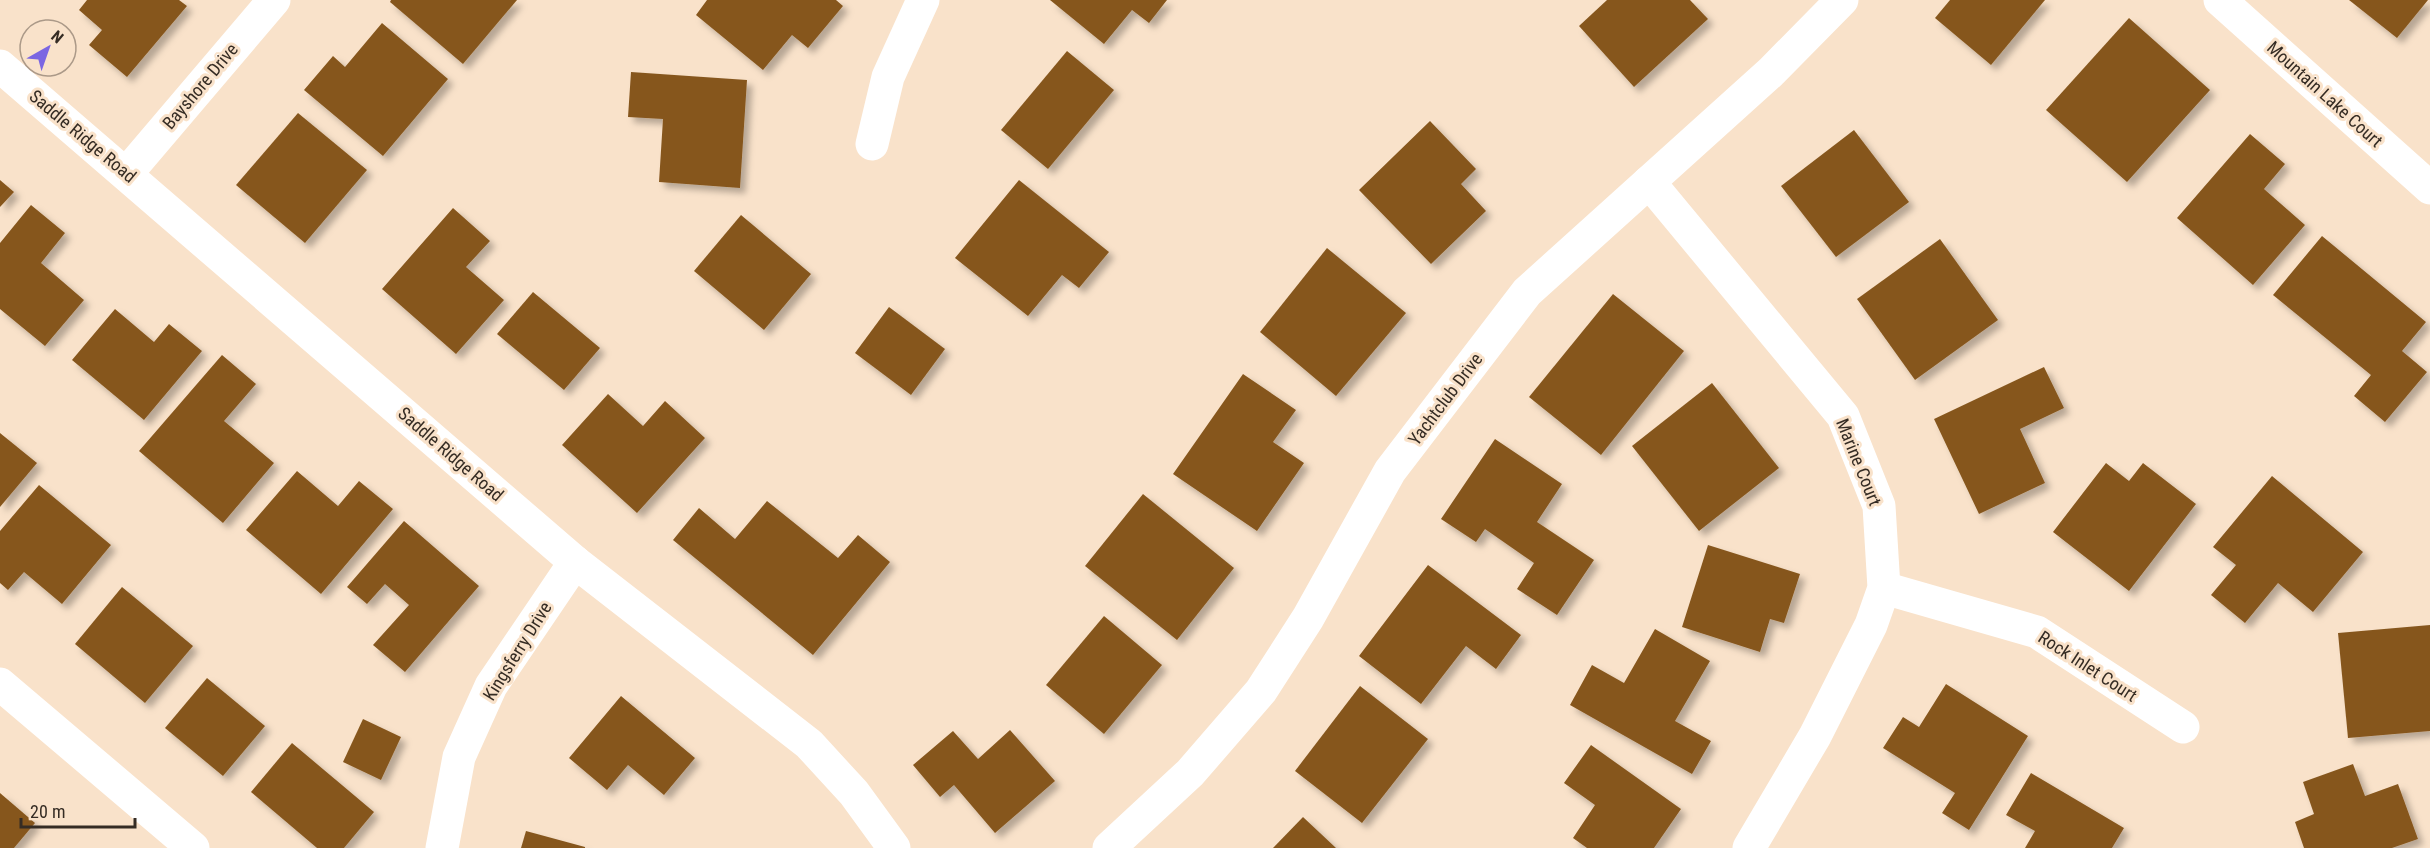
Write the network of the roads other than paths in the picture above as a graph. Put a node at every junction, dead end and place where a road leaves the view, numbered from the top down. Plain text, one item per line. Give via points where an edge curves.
1 (274, 0) edge
2 (923, 0) edge
3 (1842, 0) edge
4 (2220, 0) edge
5 (0, 66) edge
6 (872, 144) dead end
7 (127, 173) junction
8 (1649, 182) junction
9 (2430, 188) edge
10 (575, 562) junction
11 (1884, 588) junction
12 (0, 684) edge
13 (2183, 727) dead end
14 (193, 848) edge
15 (442, 848) edge
16 (894, 848) edge
17 (1109, 848) edge
18 (1749, 848) edge

1 - 7 street, Bayshore Drive
2 - 6 street via 888,77
3 - 8 street, Yachtclub Drive via 1771,72
4 - 9 street, Mountain Lake Court
5 - 7 street, Saddle Ridge Road
7 - 10 street, Saddle Ridge Road
8 - 11 street, Marine Court via 1843,416 1879,506
8 - 17 street, Yachtclub Drive via 1527,292 1390,471 1308,618 1261,691 1190,773
10 - 15 street, Kingsferry Drive via 491,686 459,757
10 - 16 street, Saddle Ridge Road via 810,744 854,793
11 - 13 street, Rock Inlet Court via 2037,632
11 - 18 street, Marine Court via 1871,625 1820,726
12 - 14 street

